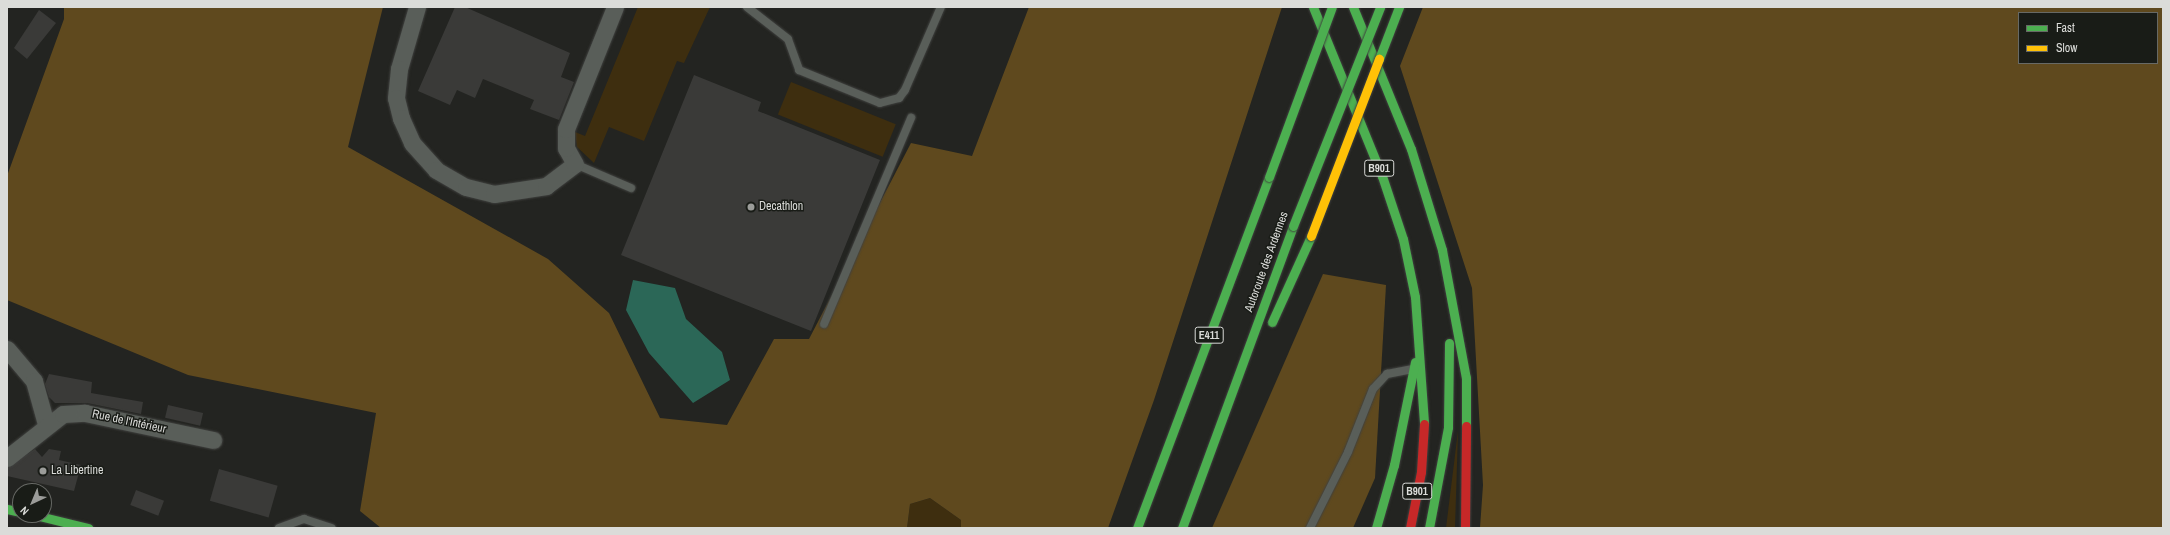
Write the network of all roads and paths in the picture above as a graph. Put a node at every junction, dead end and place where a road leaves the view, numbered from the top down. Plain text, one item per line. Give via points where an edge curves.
1 (417, 7) edge
2 (615, 7) edge
3 (747, 7) edge
4 (940, 7) edge
5 (1313, 7) edge
6 (1332, 7) edge
7 (1353, 7) edge
8 (1380, 7) edge
9 (1399, 7) edge
10 (911, 118) dead end
11 (574, 164) junction
12 (631, 188) dead end
13 (1450, 304) junction
14 (824, 324) dead end
15 (1268, 330) dead end
16 (1420, 337) junction
17 (7, 349) edge
18 (1255, 360) dead end
19 (1413, 369) junction
20 (46, 424) junction
21 (213, 440) dead end
22 (7, 458) edge
23 (1197, 491) junction
24 (52, 519) edge
25 (88, 528) edge
26 (279, 528) edge
27 (332, 528) edge
28 (1137, 528) edge
29 (1182, 528) edge
30 (1310, 528) edge
31 (1376, 528) edge
32 (1410, 528) edge
33 (1429, 528) edge
34 (1465, 528) edge

1 - 11 street via 399,69 396,98 412,144 436,170 466,187 494,194 546,186
2 - 11 street via 566,129 566,148
3 - 4 lane via 788,38 799,70 880,103 899,98 905,90
5 - 16 main road, B901 via 1382,176 1403,239
6 - 28 main road, E411, bridge
7 - 13 main road, B901 via 1429,200 1442,250
8 - 23 main road, Autoroute des Ardennes, bridge via 1293,226
9 - 15 main road, bridge via 1311,236
10 - 14 lane
11 - 12 lane
13 - 33 main road, B901 via 1448,427
13 - 34 main road, B901 via 1466,378
16 - 19 main road, B901
16 - 32 main road, B901 via 1425,405 1421,472
17 - 20 street via 34,381
18 - 23 main road
19 - 30 lane via 1387,374 1373,389 1348,452
19 - 31 main road, B901
20 - 21 street, Rue de l'Intérieur via 63,414 85,413
20 - 22 street, Rue de l'Intérieur
23 - 29 main road, Autoroute des Ardennes
24 - 25 main road
26 - 27 lane via 304,519

